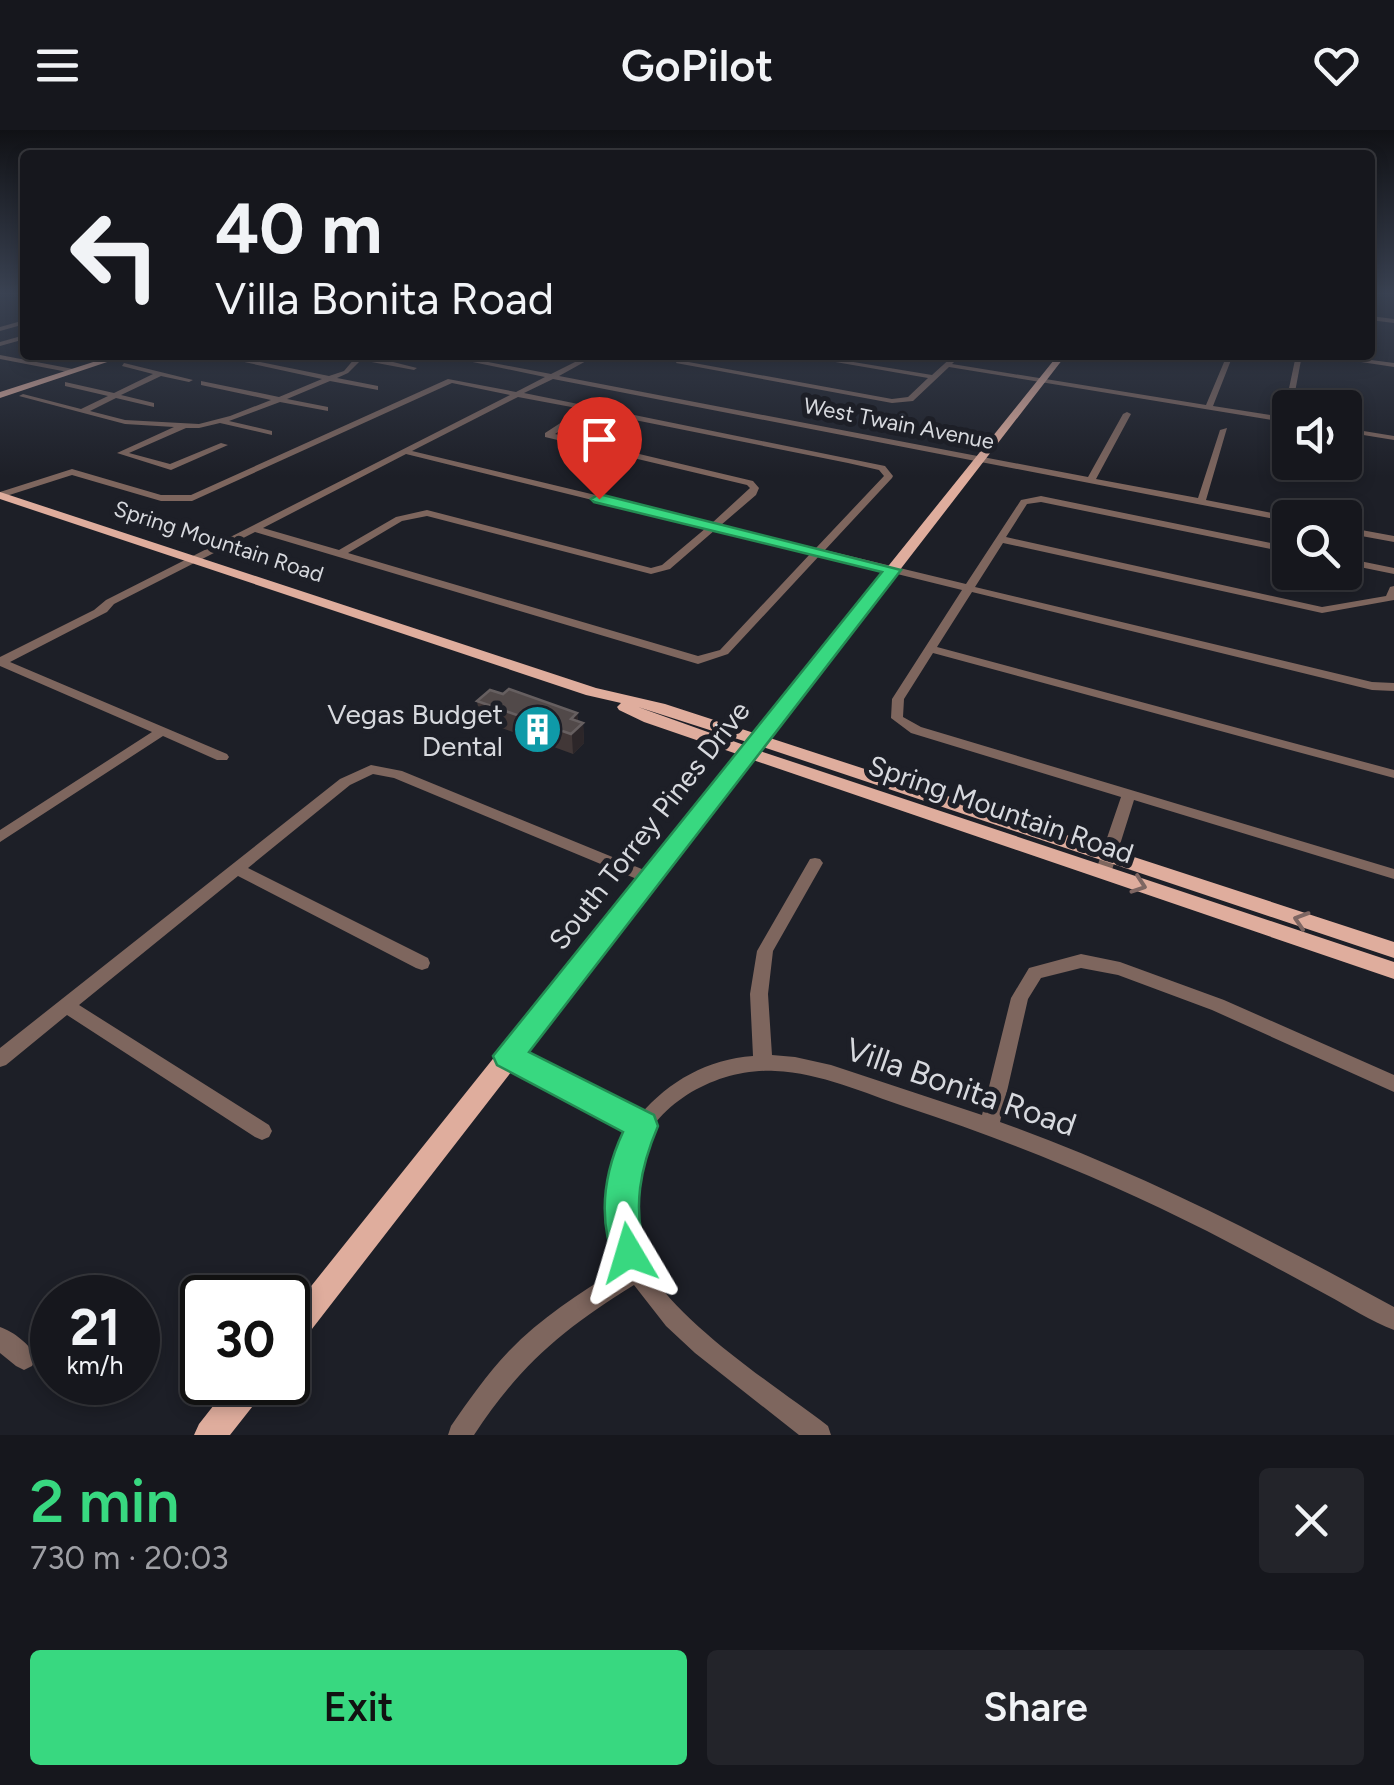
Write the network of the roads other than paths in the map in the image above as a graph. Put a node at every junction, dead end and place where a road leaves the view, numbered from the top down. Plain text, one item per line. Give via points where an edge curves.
1 (0, 357) edge
2 (124, 360) edge
3 (239, 360) edge
4 (355, 360) edge
5 (375, 360) edge
6 (468, 360) edge
7 (584, 360) edge
8 (686, 360) edge
9 (828, 360) edge
10 (952, 360) edge
11 (1058, 360) edge
12 (1228, 360) edge
13 (1298, 360) edge
14 (1366, 360) edge
15 (947, 365) junction
16 (1394, 365) edge
17 (414, 368) dead end
18 (73, 372) junction
19 (160, 373) junction
20 (552, 376) junction
21 (934, 378) junction
22 (328, 379) junction
23 (189, 380) dead end
24 (1042, 381) junction
25 (204, 383) dead end
26 (68, 384) dead end
27 (375, 388) dead end
28 (1293, 390) edge
29 (520, 393) junction
30 (5, 394) edge
31 (116, 396) junction
32 (278, 400) junction
33 (151, 405) dead end
34 (591, 407) junction
35 (1208, 408) junction
36 (325, 409) dead end
37 (82, 412) junction
38 (1127, 414) dead end
39 (1272, 418) edge
40 (223, 422) junction
41 (184, 426) junction
42 (1224, 430) dead end
43 (269, 433) dead end
44 (1362, 433) edge
45 (1394, 438) edge
46 (224, 445) dead end
47 (406, 452) junction
48 (980, 460) junction
49 (1090, 481) junction
50 (0, 495) edge
51 (1200, 502) junction
52 (1272, 516) edge
53 (715, 527) junction
54 (257, 529) junction
55 (1362, 533) edge
56 (1000, 538) junction
57 (1394, 540) edge
58 (1272, 547) edge
59 (818, 552) junction
60 (339, 554) junction
61 (196, 560) junction
62 (1362, 564) edge
63 (893, 570) junction
64 (1394, 571) edge
65 (968, 589) junction
66 (1394, 589) edge
67 (930, 649) junction
68 (0, 662) edge
69 (1394, 686) edge
70 (162, 731) junction
71 (753, 746) junction
72 (222, 757) dead end
73 (1394, 774) edge
74 (1129, 794) junction
75 (0, 836) edge
76 (815, 863) dead end
77 (1106, 864) junction
78 (237, 869) junction
79 (1394, 874) edge
80 (650, 878) junction
81 (1394, 950) edge
82 (422, 963) dead end
83 (1394, 971) edge
84 (66, 1006) junction
85 (508, 1056) junction
86 (0, 1059) edge
87 (763, 1062) junction
88 (1394, 1084) edge
89 (990, 1124) junction
90 (642, 1126) junction
91 (262, 1130) dead end
92 (636, 1272) junction
93 (310, 1309) edge
94 (1394, 1319) edge
95 (0, 1338) edge
96 (24, 1358) dead end
97 (234, 1405) edge
98 (210, 1435) edge
99 (460, 1435) edge
100 (819, 1435) edge

1 - 18 street
2 - 18 main road
2 - 19 street
3 - 22 street
4 - 22 street
5 - 17 street
6 - 20 street, West Twain Avenue
7 - 20 street
8 - 21 street via 903,401
9 - 21 street
10 - 15 street
11 - 24 main road, South Torrey Pines Drive
12 - 35 street
13 - 28 street
14 - 16 street
15 - 21 street
15 - 24 street
18 - 30 main road
19 - 23 street
19 - 31 street
20 - 29 street
20 - 48 street, West Twain Avenue
22 - 27 street
22 - 32 street
24 - 35 street
24 - 48 main road, South Torrey Pines Drive
25 - 32 street
26 - 31 street
29 - 34 street
29 - 47 street
29 - 50 street via 451,381 184,500 72,472
30 - 37 street
31 - 33 street
31 - 37 street
32 - 36 street
32 - 40 street
34 - 53 street via 548,436 753,485 754,493
34 - 59 street via 886,470 889,476
35 - 39 street
37 - 41 street
38 - 49 street
40 - 41 street
40 - 43 street
41 - 46 street via 122,453 170,467
42 - 51 street
44 - 45 street
47 - 53 street
47 - 54 street
48 - 49 street, West Twain Avenue
48 - 63 main road, South Torrey Pines Drive
49 - 51 street, West Twain Avenue
50 - 61 main road, Spring Mountain Road
51 - 52 street, West Twain Avenue
53 - 59 street
53 - 60 street via 660,570 418,513
54 - 60 street
54 - 61 street
55 - 57 street
56 - 58 street via 1032,500
56 - 65 street
56 - 66 street via 1322,610 1380,602 1392,598
59 - 60 street via 724,652 709,659 683,657
59 - 63 street
61 - 68 street
61 - 71 main road, Spring Mountain Road via 592,692 650,719
62 - 64 street
63 - 65 street
63 - 71 main road, South Torrey Pines Drive
65 - 67 street
65 - 69 street
67 - 73 street
67 - 74 street via 898,699 897,718 916,730
68 - 70 street
70 - 72 street
70 - 75 street
71 - 77 main road, Spring Mountain Road
71 - 80 main road, South Torrey Pines Drive
74 - 77 street
74 - 79 street
76 - 87 street via 765,951 759,994
81 -> 77 main road, Spring Mountain Road
77 -> 83 main road, Spring Mountain Road
78 - 80 street via 345,782 371,769
78 - 82 street
78 - 84 street
80 - 85 main road, South Torrey Pines Drive
84 - 86 street
84 - 91 street
85 - 90 street
85 - 93 main road, South Torrey Pines Drive
87 - 89 street, Villa Bonita Road via 812,1069
87 - 90 street, Villa Bonita Road via 728,1066 675,1090
88 - 89 street via 1218,1005 1081,961 1035,973 1020,998
89 - 94 street, Villa Bonita Road via 1120,1176
90 - 92 street via 624,1167 622,1234
92 - 99 street via 538,1336 489,1389
92 - 100 street via 671,1316
95 - 96 street
97 - 98 main road

